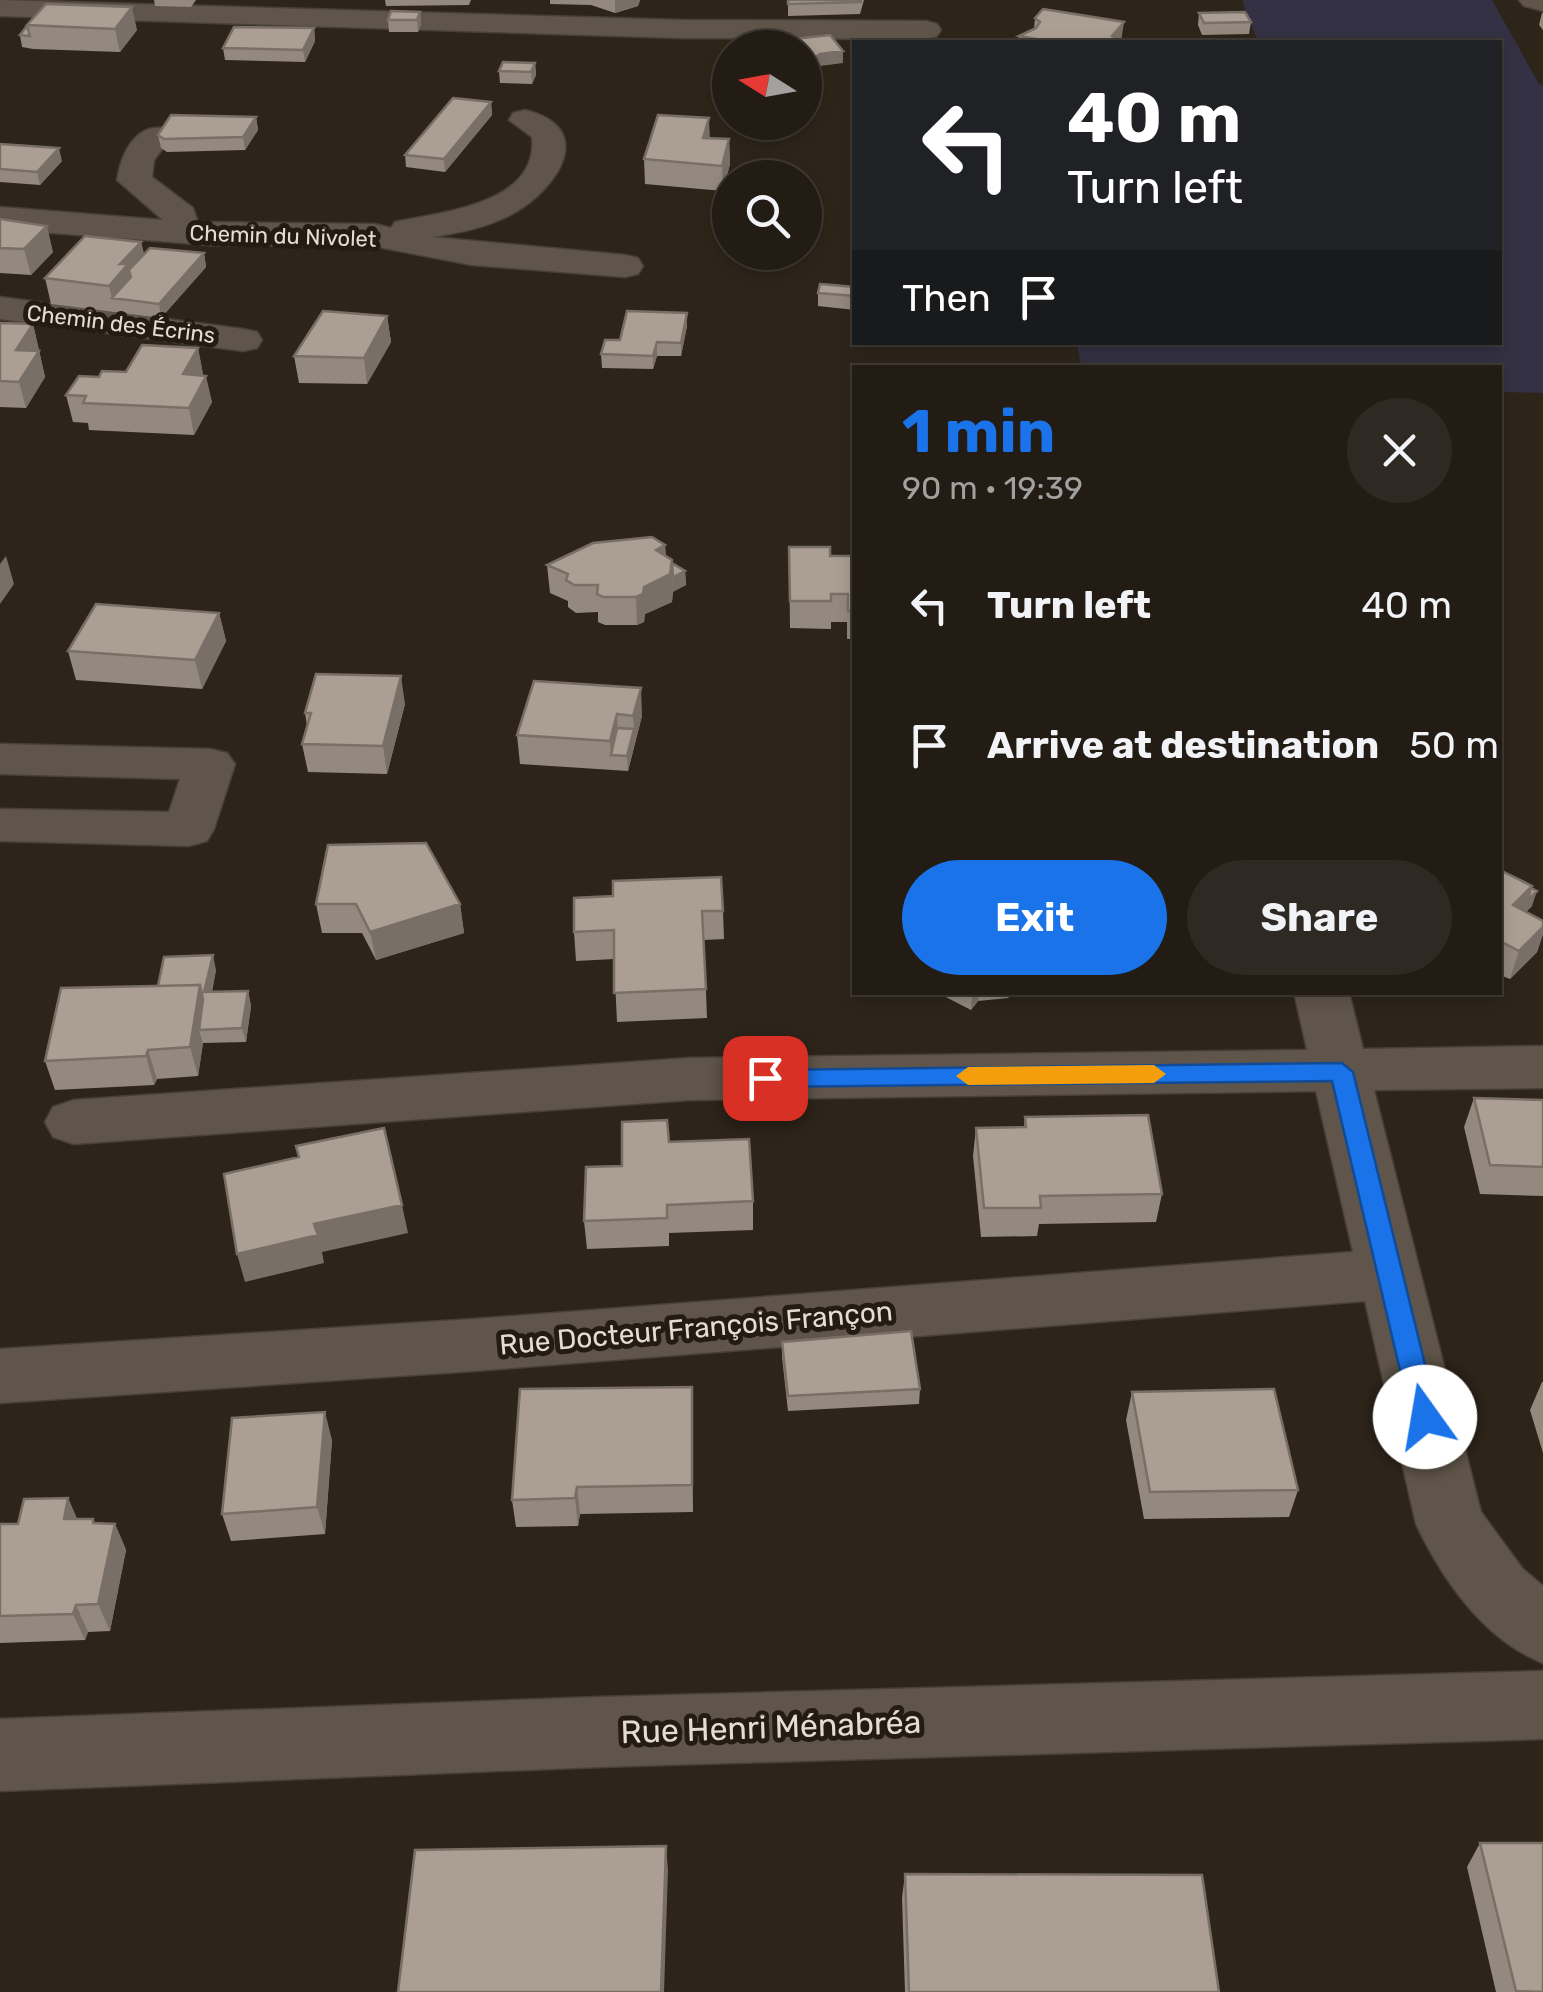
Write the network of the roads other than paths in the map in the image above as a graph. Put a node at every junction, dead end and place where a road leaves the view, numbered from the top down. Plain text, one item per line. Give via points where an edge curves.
1 (1534, 0) edge
2 (1543, 2) edge
3 (0, 7) edge
4 (926, 30) dead end
5 (525, 120) dead end
6 (155, 136) edge
7 (0, 218) edge
8 (179, 232) junction
9 (375, 235) junction
10 (624, 266) dead end
11 (0, 308) edge
12 (243, 340) dead end
13 (0, 759) edge
14 (0, 825) edge
15 (1322, 995) edge
16 (1543, 1067) edge
17 (1342, 1072) junction
18 (74, 1122) dead end
19 (1392, 1274) junction
20 (0, 1376) edge
21 (1543, 1630) edge
22 (1543, 1705) edge
23 (0, 1755) edge

1 - 2 street
3 - 4 street via 681,29
5 - 9 street via 548,132 551,144 523,193 474,218
6 - 8 street via 137,159 134,180 174,206
7 - 8 street, Chemin du Nivolet
8 - 9 street, Chemin du Nivolet
9 - 10 street, Chemin du Nivolet via 472,254
11 - 12 street, Chemin des Écrins
13 - 14 street via 210,764 189,829
15 - 17 street
16 - 17 street
17 - 18 street via 690,1079
17 - 19 street
19 - 20 street, Rue Docteur François Françon
19 - 21 street via 1450,1524 1497,1590
22 - 23 street, Rue Henri Ménabréa

